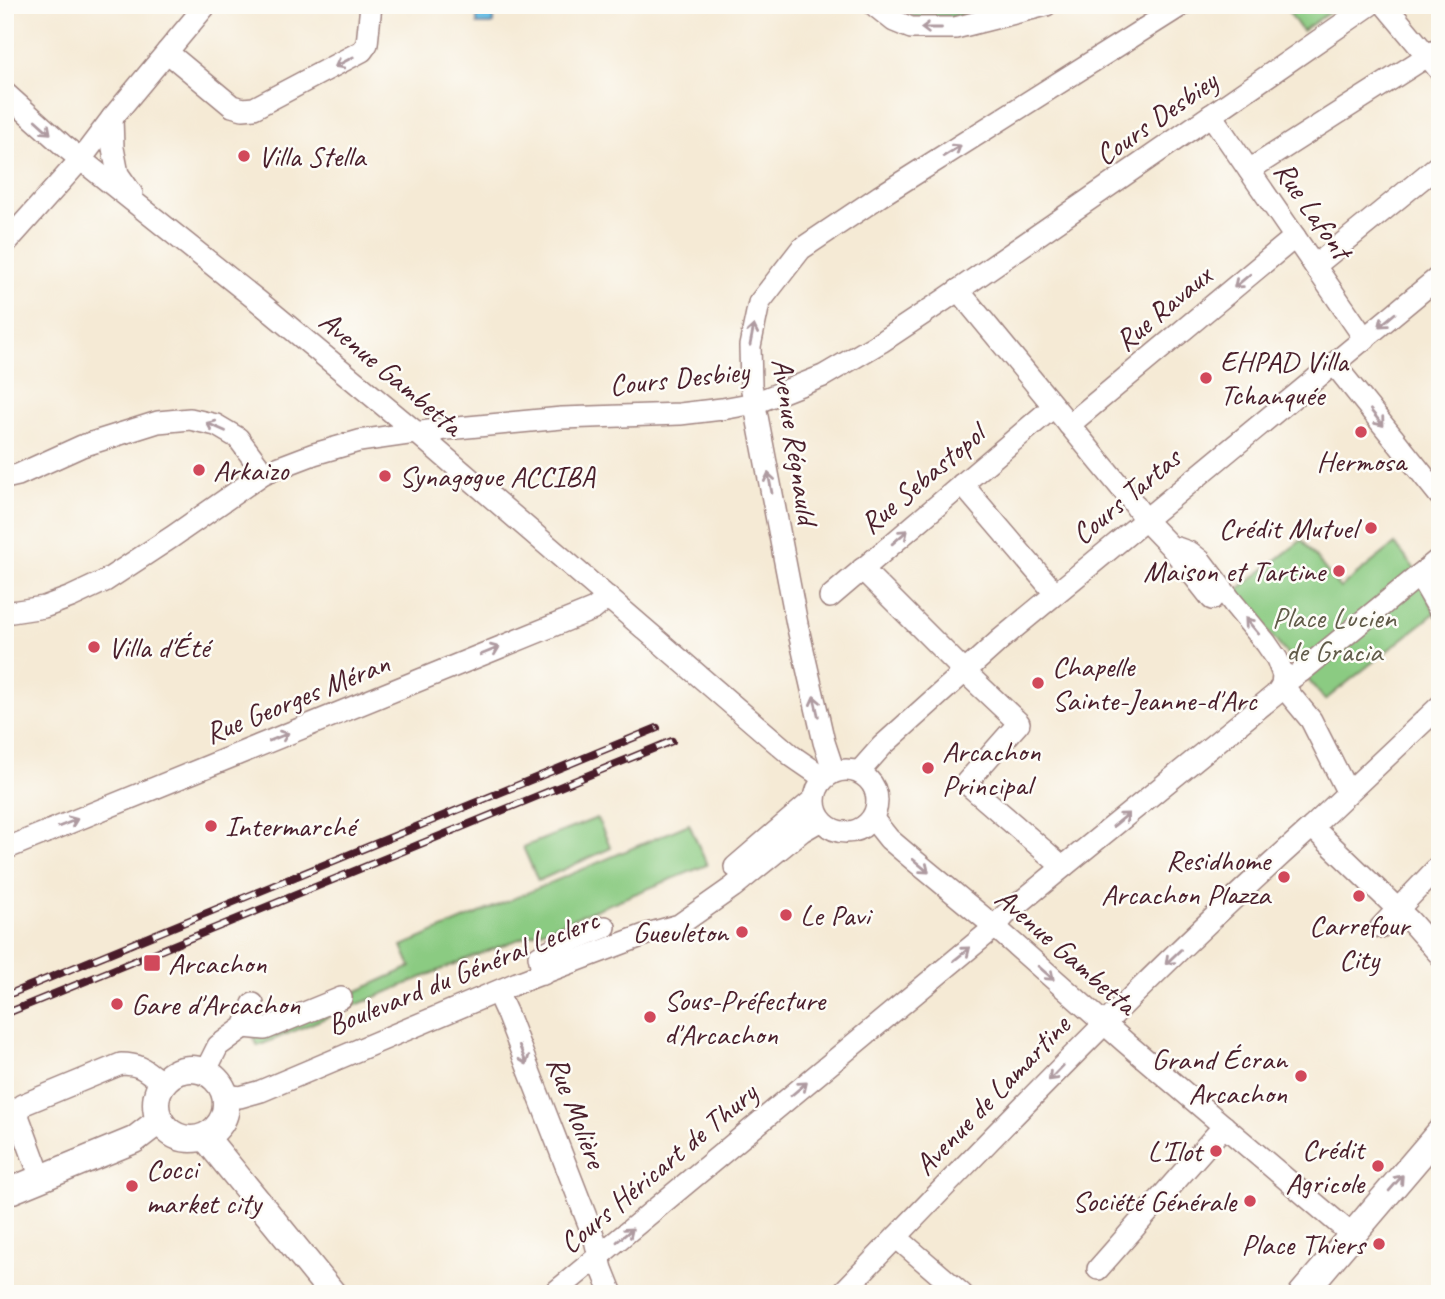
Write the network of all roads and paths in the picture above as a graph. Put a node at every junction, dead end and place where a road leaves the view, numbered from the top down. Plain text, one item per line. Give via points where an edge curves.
1 (206, 5) edge
2 (371, 5) edge
3 (874, 5) edge
4 (1046, 5) edge
5 (1182, 5) edge
6 (1370, 5) edge
7 (1385, 5) edge
8 (167, 52) junction
9 (1436, 59) edge
10 (5, 93) edge
11 (1211, 115) junction
12 (113, 118) junction
13 (113, 148) junction
14 (81, 159) junction
15 (1440, 164) edge
16 (1249, 170) junction
17 (141, 208) junction
18 (1295, 237) junction
19 (5, 244) edge
20 (1315, 266) junction
21 (1440, 276) edge
22 (958, 290) junction
23 (1365, 339) junction
24 (1334, 364) junction
25 (755, 403) junction
26 (1053, 407) junction
27 (1069, 425) junction
28 (417, 433) junction
29 (264, 473) junction
30 (5, 478) edge
31 (962, 484) junction
32 (1440, 496) edge
33 (1145, 520) junction
34 (1171, 547) junction
35 (1440, 558) edge
36 (862, 569) junction
37 (1419, 575) junction
38 (1055, 593) junction
39 (608, 597) junction
40 (830, 597) dead end
41 (1212, 598) dead end
42 (1440, 611) edge
43 (5, 613) edge
44 (965, 673) junction
45 (1282, 685) junction
46 (1440, 706) edge
47 (859, 772) junction
48 (829, 775) junction
49 (1348, 793) junction
50 (814, 799) junction
51 (873, 819) junction
52 (821, 820) junction
53 (1312, 827) junction
54 (5, 849) edge
55 (1440, 865) edge
56 (1063, 867) junction
57 (1404, 916) junction
58 (1381, 927) dead end
59 (605, 928) dead end
60 (995, 928) junction
61 (647, 934) junction
62 (1440, 956) edge
63 (543, 974) junction
64 (497, 992) junction
65 (341, 998) dead end
66 (253, 1004) dead end
67 (1104, 1024) junction
68 (244, 1027) junction
69 (205, 1072) junction
70 (163, 1084) junction
71 (225, 1095) junction
72 (160, 1120) junction
73 (1224, 1126) junction
74 (1440, 1132) edge
75 (205, 1137) junction
76 (41, 1178) junction
77 (5, 1193) edge
78 (1352, 1235) junction
79 (896, 1237) junction
80 (599, 1256) junction
81 (1098, 1269) dead end
82 (333, 1294) edge
83 (553, 1294) edge
84 (612, 1294) edge
85 (841, 1294) edge
86 (961, 1294) edge
87 (1302, 1294) edge

1 - 8 street
2 -> 8 street via 367,44 362,51 254,108 232,106
4 -> 3 street via 956,28 911,28
25 -> 5 street, Avenue Régnauld via 750,346 759,303 801,249
6 - 11 street, Cours Desbiey
7 - 9 street
8 - 12 street
9 - 16 street
10 -> 14 street, Avenue Gambetta
11 - 16 street, Rue Lafont
11 - 22 street, Cours Desbiey
12 - 13 street, Avenue Gambetta
12 - 14 street
13 - 14 street
13 - 17 street, Avenue Gambetta via 118,174
14 - 17 street, Avenue Gambetta
14 - 19 street
15 - 20 street
16 - 18 street, Rue Lafont
17 - 28 street, Avenue Gambetta
18 - 20 street, Rue Lafont
18 -> 27 street, Rue Ravaux
20 - 23 street, Rue Lafont
21 -> 23 street, Cours Tartas
22 - 25 street, Cours Desbiey via 823,376
22 - 26 street
23 - 24 street, Cours Tartas
24 -> 32 street
24 - 33 street, Cours Tartas
25 - 28 street, Cours Desbiey via 680,414 562,418
48 -> 25 street, Avenue Régnauld
26 - 27 street
26 - 31 street, Rue Sebastopol
27 - 33 street
28 - 29 street, Cours Desbiey via 359,441
28 - 39 street, Avenue Gambetta
29 -> 30 street via 238,438 216,425 190,419 158,422 82,446
29 - 43 street, Cours Desbiey via 105,582 44,607
36 -> 31 street, Rue Sebastopol
31 - 38 street
33 - 34 street
33 - 38 street, Cours Tartas
34 - 41 street
45 -> 34 street via 1277,659 1201,561
35 - 37 street
36 - 40 street, Rue Sebastopol
36 - 44 street
37 - 42 street
37 - 45 street
38 - 44 street, Cours Tartas
39 - 48 street, Avenue Gambetta via 793,756
54 -> 39 street, Rue Georges Méran via 594,608
44 - 47 street, Cours Tartas
44 - 56 street via 1019,723 966,783
45 - 49 street via 1311,720
56 -> 45 street, Cours Héricart de Thury
46 - 49 street, Avenue de Lamartine
47 - 48 street via 843,769
47 - 51 street via 878,798
48 - 50 street
49 - 53 street, Avenue de Lamartine
50 - 52 street
50 - 61 street, Boulevard du Général Leclerc via 727,874
51 - 52 street via 847,833 837,832
51 -> 60 street, Avenue Gambetta via 889,839
52 - 61 street, Boulevard du Général Leclerc via 679,925
53 - 57 street
53 -> 67 street, Avenue de Lamartine
55 - 57 street
56 - 60 street, Cours Héricart de Thury
57 - 58 street
57 - 62 street
59 - 63 street via 539,956
60 -> 67 street, Avenue Gambetta
80 -> 60 street, Cours Héricart de Thury
61 - 63 street, Boulevard du Général Leclerc
63 - 64 street, Boulevard du Général Leclerc
64 - 71 street, Boulevard du Général Leclerc via 261,1091 240,1097
64 -> 80 street, Rue Molière
65 - 68 street via 265,1028
66 - 68 street
67 - 73 street, Avenue Gambetta
67 -> 79 street, Avenue de Lamartine
68 - 69 street via 218,1045
69 - 70 main road via 184,1070
69 - 71 main road
70 - 72 main road via 156,1101
70 - 76 street via 143,1067 121,1064 22,1105 18,1116
71 - 75 main road via 225,1115
72 - 75 main road via 184,1139
72 - 76 main road via 134,1140
73 - 78 street, Avenue Gambetta
73 - 81 street
78 -> 74 main road
75 - 82 main road
76 - 77 main road
78 - 87 main road
79 - 85 street, Avenue de Lamartine
79 - 86 street
80 - 83 street, Cours Héricart de Thury
80 - 84 street, Rue Molière

